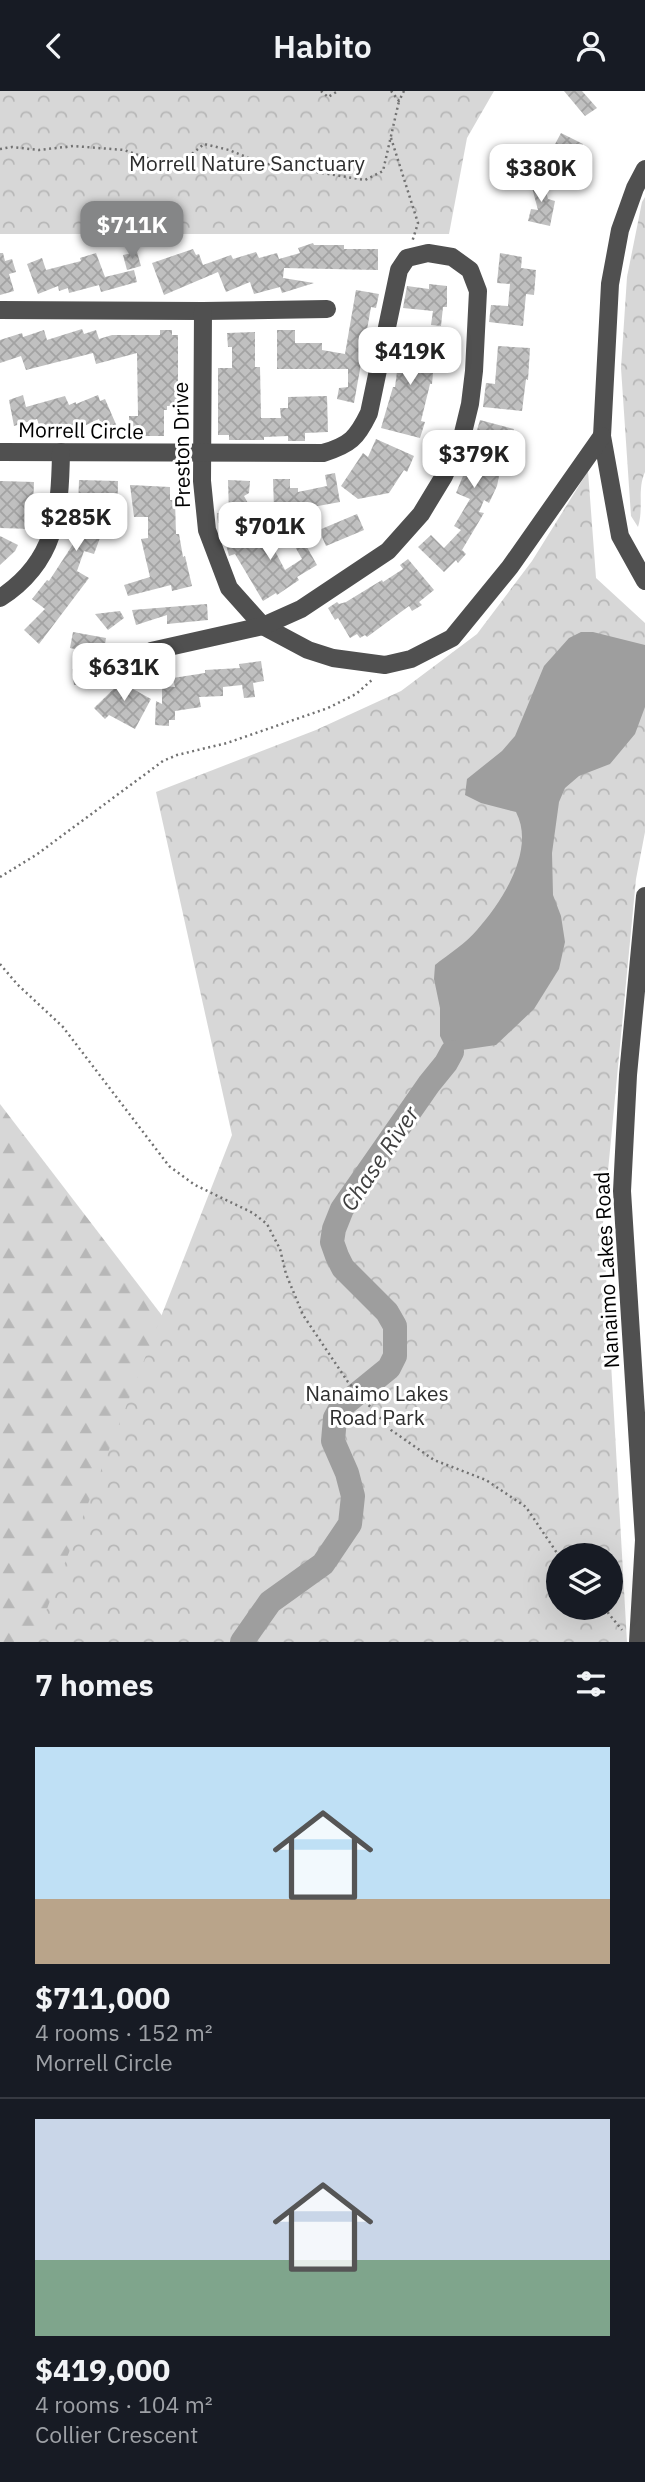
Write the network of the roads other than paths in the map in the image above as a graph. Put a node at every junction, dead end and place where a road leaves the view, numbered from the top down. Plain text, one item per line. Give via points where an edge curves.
1 (645, 169) edge
2 (327, 309) dead end
3 (0, 310) edge
4 (203, 311) junction
5 (602, 436) junction
6 (0, 452) edge
7 (61, 452) junction
8 (203, 454) junction
9 (645, 581) edge
10 (0, 598) edge
11 (263, 626) junction
12 (151, 651) dead end
13 (645, 896) edge
14 (631, 1637) edge

1 - 5 street via 620,230 610,284
2 - 4 street
3 - 4 street
4 - 8 street, Preston Drive
5 - 9 street via 620,536
5 - 11 street, Preston Drive via 510,567 452,638 411,659 390,664 333,658 307,650
6 - 7 street, Morrell Circle
7 - 8 street, Morrell Circle
7 - 10 street via 59,510 46,550
8 - 11 street, Preston Drive via 207,530 229,588
8 - 11 street, Morrell Circle via 323,453 344,447 369,414 399,270 407,258 428,253 452,257 470,270 478,291 470,404 462,437 444,476 421,514 388,551 301,609
11 - 12 street
13 - 14 street, Nanaimo Lakes Road via 622,1191 644,1540

